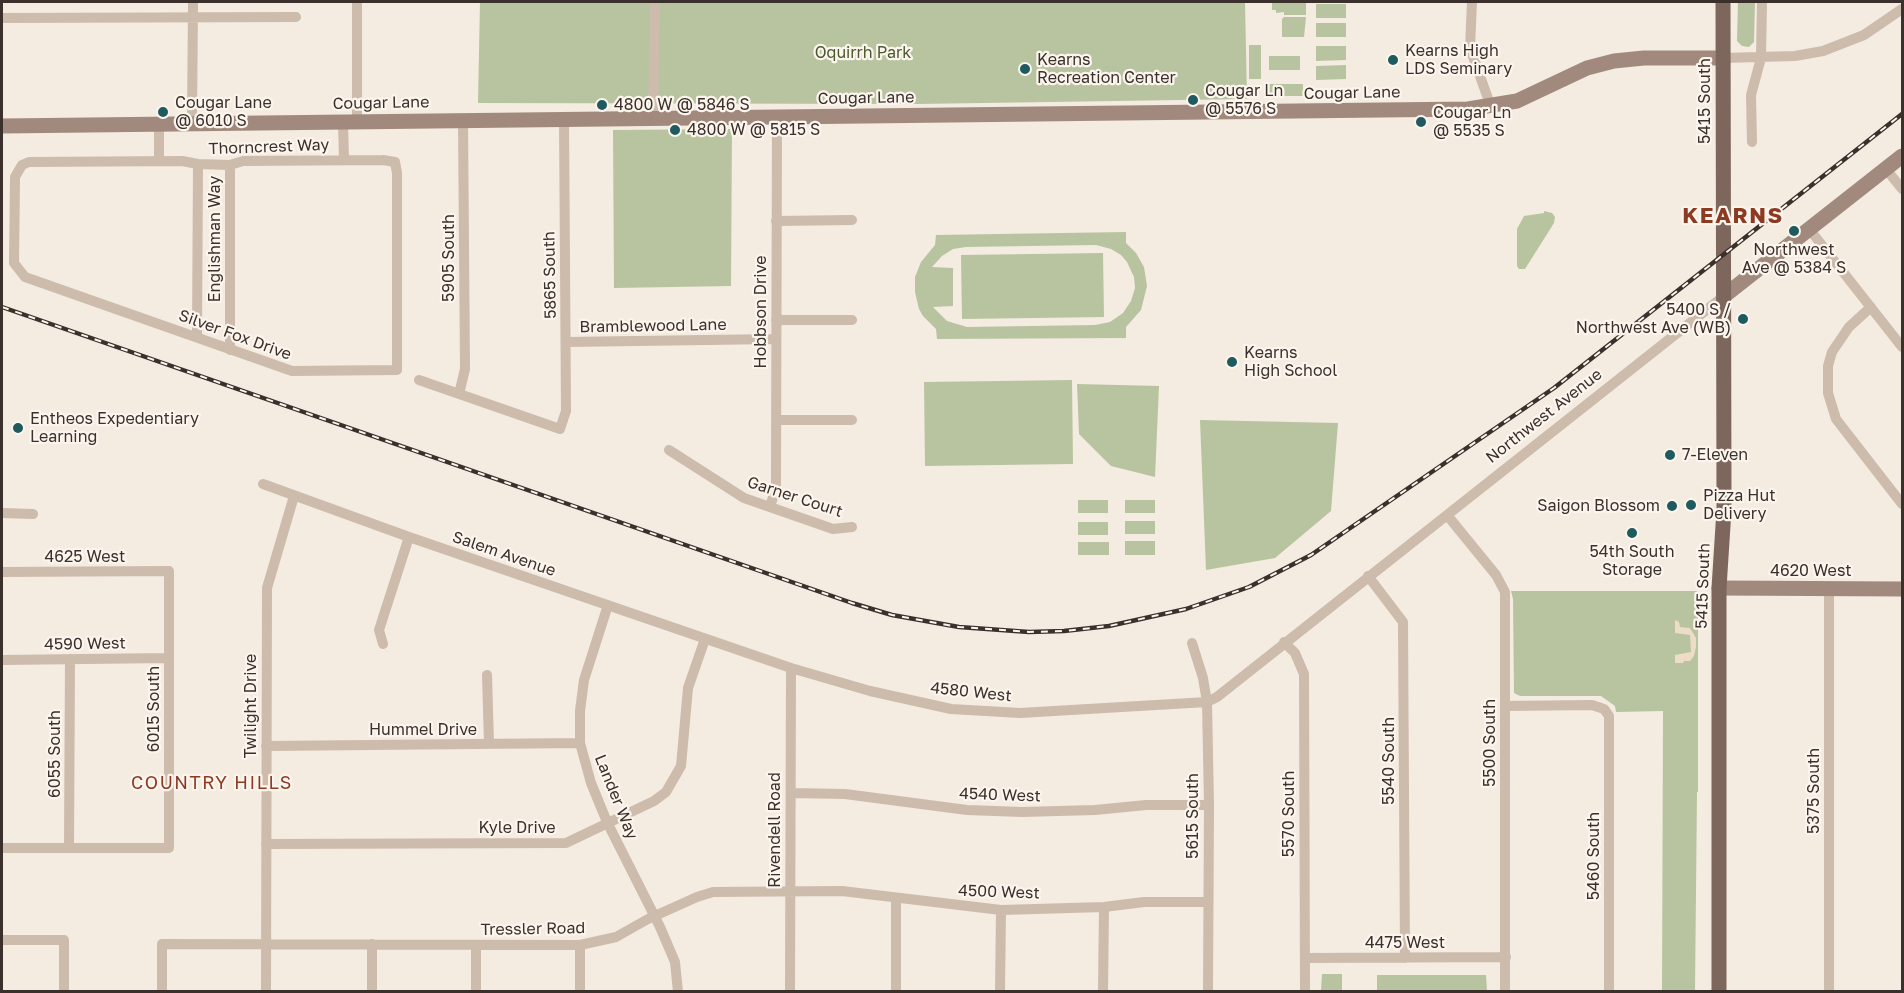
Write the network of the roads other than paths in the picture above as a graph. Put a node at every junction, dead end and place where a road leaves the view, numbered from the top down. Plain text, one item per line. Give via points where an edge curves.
1 (193, 2) edge
2 (357, 2) edge
3 (655, 2) edge
4 (1472, 2) edge
5 (1723, 2) edge
6 (1762, 2) edge
7 (1902, 9) edge
8 (193, 16) junction
9 (296, 17) dead end
10 (2, 18) edge
11 (1722, 58) junction
12 (1761, 58) junction
13 (1491, 107) junction
14 (777, 117) junction
15 (653, 118) junction
16 (564, 119) junction
17 (463, 120) junction
18 (350, 122) junction
19 (192, 123) junction
20 (159, 124) junction
21 (2, 126) edge
22 (1752, 142) dead end
23 (1902, 156) edge
24 (344, 160) junction
25 (159, 161) junction
26 (395, 162) joint
27 (198, 165) junction
28 (230, 165) junction
29 (1886, 169) junction
30 (1902, 189) edge
31 (852, 220) dead end
32 (776, 221) junction
33 (1810, 230) junction
34 (14, 263) joint
35 (1724, 296) junction
36 (1871, 307) junction
37 (777, 320) junction
38 (852, 320) dead end
39 (196, 336) junction
40 (776, 339) junction
41 (566, 342) junction
42 (1902, 347) edge
43 (230, 350) junction
44 (419, 380) dead end
45 (459, 394) junction
46 (777, 420) junction
47 (852, 420) dead end
48 (669, 450) dead end
49 (263, 484) dead end
50 (294, 496) junction
51 (1902, 504) edge
52 (770, 507) junction
53 (2, 513) edge
54 (33, 514) dead end
55 (1447, 515) junction
56 (852, 527) dead end
57 (410, 537) junction
58 (169, 571) joint
59 (2, 572) edge
60 (1368, 576) junction
61 (1719, 588) junction
62 (1902, 589) edge
63 (1829, 590) junction
64 (608, 605) junction
65 (705, 639) junction
66 (1284, 642) junction
67 (1192, 643) dead end
68 (383, 644) dead end
69 (169, 658) junction
70 (70, 659) junction
71 (2, 660) edge
72 (791, 668) junction
73 (488, 675) dead end
74 (1206, 702) junction
75 (1505, 706) junction
76 (580, 743) junction
77 (489, 744) junction
78 (266, 746) junction
79 (791, 794) junction
80 (1209, 805) junction
81 (608, 822) junction
82 (266, 844) junction
83 (2, 848) edge
84 (69, 848) junction
85 (790, 891) junction
86 (896, 899) junction
87 (1208, 902) junction
88 (1104, 907) junction
89 (1001, 910) junction
90 (654, 916) junction
91 (2, 940) edge
92 (266, 944) junction
93 (372, 944) junction
94 (476, 945) junction
95 (580, 945) junction
96 (1506, 957) junction
97 (1305, 958) junction
98 (1405, 958) junction
99 (64, 992) edge
100 (162, 992) edge
101 (266, 992) edge
102 (372, 992) edge
103 (476, 992) edge
104 (580, 992) edge
105 (678, 992) edge
106 (790, 992) edge
107 (896, 992) edge
108 (1000, 992) edge
109 (1103, 992) edge
110 (1208, 992) edge
111 (1305, 992) edge
112 (1505, 992) edge
113 (1609, 992) edge
114 (1719, 992) edge
115 (1829, 992) edge

1 - 8 street
2 - 18 street, Thorncrest Way
3 - 15 street
4 - 13 street via 1470,48
5 - 11 main road, 5415 South
6 - 12 street
7 - 12 street via 1848,43 1814,53
8 - 9 street
8 - 10 street
8 - 19 street
11 - 12 street
11 - 13 main road, Cougar Lane via 1614,61 1587,68 1517,101
11 - 35 main road, 5415 South
12 - 22 street via 1751,95
13 - 14 main road, Cougar Lane
14 - 15 main road, Cougar Lane
14 - 32 street, Hobbson Drive
15 - 16 main road, Cougar Lane
16 - 17 main road, Cougar Lane
16 - 41 street, 5865 South
17 - 18 main road, Cougar Lane
17 - 45 street, 5905 South via 465,369
18 - 19 main road, Cougar Lane
18 - 24 street, Thorncrest Way
19 - 20 main road, Cougar Lane
20 - 21 main road, Cougar Lane
20 - 25 street
23 - 29 main road, Northwest Avenue
24 - 26 street, Thorncrest Way
24 - 28 street, Thorncrest Way via 243,161
25 - 27 street, Thorncrest Way
25 - 34 street, Thorncrest Way via 22,165 15,177
26 - 43 street, Silver Fox Drive via 397,370 292,371
27 - 28 street, Thorncrest Way
27 - 39 street, Englishman Way
28 - 43 street, Englishman Way
29 - 30 street
29 - 33 main road, Northwest Avenue
31 - 32 street
32 - 37 street, Hobbson Drive
33 - 35 main road, Northwest Avenue
33 - 36 street
34 - 39 street, Silver Fox Drive via 25,277
35 - 55 street, Northwest Avenue
35 - 61 main road, 5415 South via 1724,510
36 - 42 street
36 - 51 street via 1849,327 1832,352 1828,393 1836,419
37 - 38 street
37 - 40 street, Hobbson Drive
39 - 43 street, Silver Fox Drive
40 - 41 street, Bramblewood Lane
40 - 46 street, Hobbson Drive
41 - 45 street, 5865 South via 566,411 560,429
44 - 45 street
46 - 47 street
46 - 52 street, Hobbson Drive via 776,487
48 - 52 street, Garner Court via 734,493
49 - 50 street, Salem Avenue
50 - 57 street, Salem Avenue
50 - 78 street, Twilight Drive via 267,588
52 - 56 street, Garner Court via 833,529
53 - 54 street
55 - 60 street, Northwest Avenue
55 - 75 street, 5500 South via 1496,575 1505,592
57 - 64 street, Salem Avenue
57 - 68 street via 379,630
58 - 59 street, 4625 West
58 - 69 street, 6015 South
60 - 66 street, Northwest Avenue
60 - 98 street, 5540 South via 1403,622
61 - 63 main road, 4620 West
61 - 114 main road, 5415 South
62 - 63 main road, 4620 West
63 - 115 street, 5375 South
64 - 65 street, Salem Avenue
64 - 76 street, Lander Way via 584,680
65 - 72 street, 4580 West
65 - 81 street, Kyle Drive via 688,688 681,766 676,777 654,801
66 - 74 street, Northwest Avenue
66 - 97 street, 5570 South via 1295,653 1304,674
67 - 74 street, 5615 South
69 - 70 street, 4590 West
69 - 84 street, 6015 South via 169,848
70 - 71 street, 4590 West
70 - 84 street, 6055 South
72 - 74 street, 4580 West via 870,691 951,708 1020,713
72 - 79 street, Rivendell Road
73 - 77 street
74 - 80 street, 5615 South
75 - 96 street, 5500 South
75 - 113 street, 5460 South via 1598,706 1607,712
76 - 77 street, Hummel Drive
76 - 81 street, Lander Way
77 - 78 street, Hummel Drive
78 - 82 street, Twilight Drive
79 - 80 street, 4540 West via 846,794 967,810 1022,812
79 - 85 street, Rivendell Road
80 - 87 street, 5615 South
81 - 82 street, Kyle Drive via 566,843
81 - 90 street, Lander Way
82 - 92 street, Twilight Drive
83 - 84 street
85 - 86 street, 4500 West via 843,891
85 - 90 street, Tressler Road via 713,892
85 - 106 street, Rivendell Road
86 - 89 street, 4500 West
86 - 107 street
87 - 88 street, 4500 West via 1144,902
87 - 110 street, 5615 South
88 - 89 street, 4500 West
88 - 109 street
89 - 108 street
90 - 95 street, Tressler Road via 616,937
90 - 105 street, Lander Way via 675,962
91 - 99 street via 64,940
92 - 93 street, Tressler Road
92 - 100 street, Tressler Road via 162,944
92 - 101 street, Twilight Drive
93 - 94 street, Tressler Road
93 - 102 street
94 - 95 street, Tressler Road
94 - 103 street
95 - 104 street
96 - 98 street, 4475 West
96 - 112 street, 5500 South
97 - 98 street, 4475 West
97 - 111 street, 5570 South

